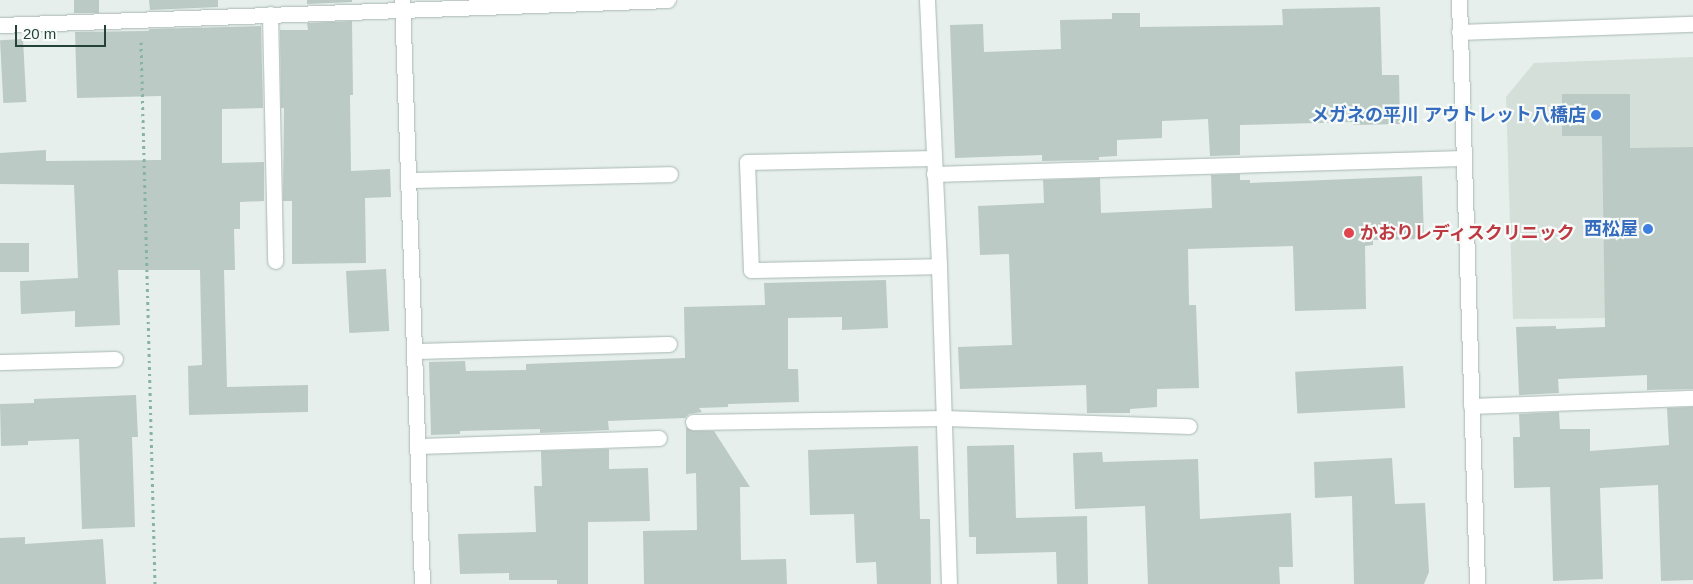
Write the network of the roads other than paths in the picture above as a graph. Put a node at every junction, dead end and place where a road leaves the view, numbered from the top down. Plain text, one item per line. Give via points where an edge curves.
1 (668, 0) edge
2 (927, 0) edge
3 (1459, 0) edge
4 (402, 4) edge
5 (270, 14) junction
6 (1693, 24) edge
7 (0, 25) edge
8 (1459, 32) junction
9 (934, 158) junction
10 (1463, 158) junction
11 (670, 174) dead end
12 (934, 174) junction
13 (409, 180) junction
14 (275, 261) dead end
15 (939, 266) junction
16 (669, 344) dead end
17 (416, 351) junction
18 (115, 359) dead end
19 (0, 362) edge
20 (1693, 398) edge
21 (1472, 406) junction
22 (944, 418) junction
23 (693, 422) dead end
24 (1189, 426) dead end
25 (658, 438) dead end
26 (420, 446) junction
27 (422, 584) edge
28 (949, 584) edge
29 (1477, 584) edge

1 - 4 street
2 - 9 street
3 - 8 street
4 - 5 street
4 - 13 street
5 - 7 street
5 - 14 street
6 - 8 street
8 - 10 street
9 - 12 street
9 - 15 street via 747,162 751,270
10 - 12 street
10 - 21 street
11 - 13 street
12 - 15 street
13 - 17 street
15 - 22 street
16 - 17 street
17 - 26 street
18 - 19 street
20 - 21 street
21 - 29 street
22 - 23 street
22 - 24 street
22 - 28 street
25 - 26 street
26 - 27 street

